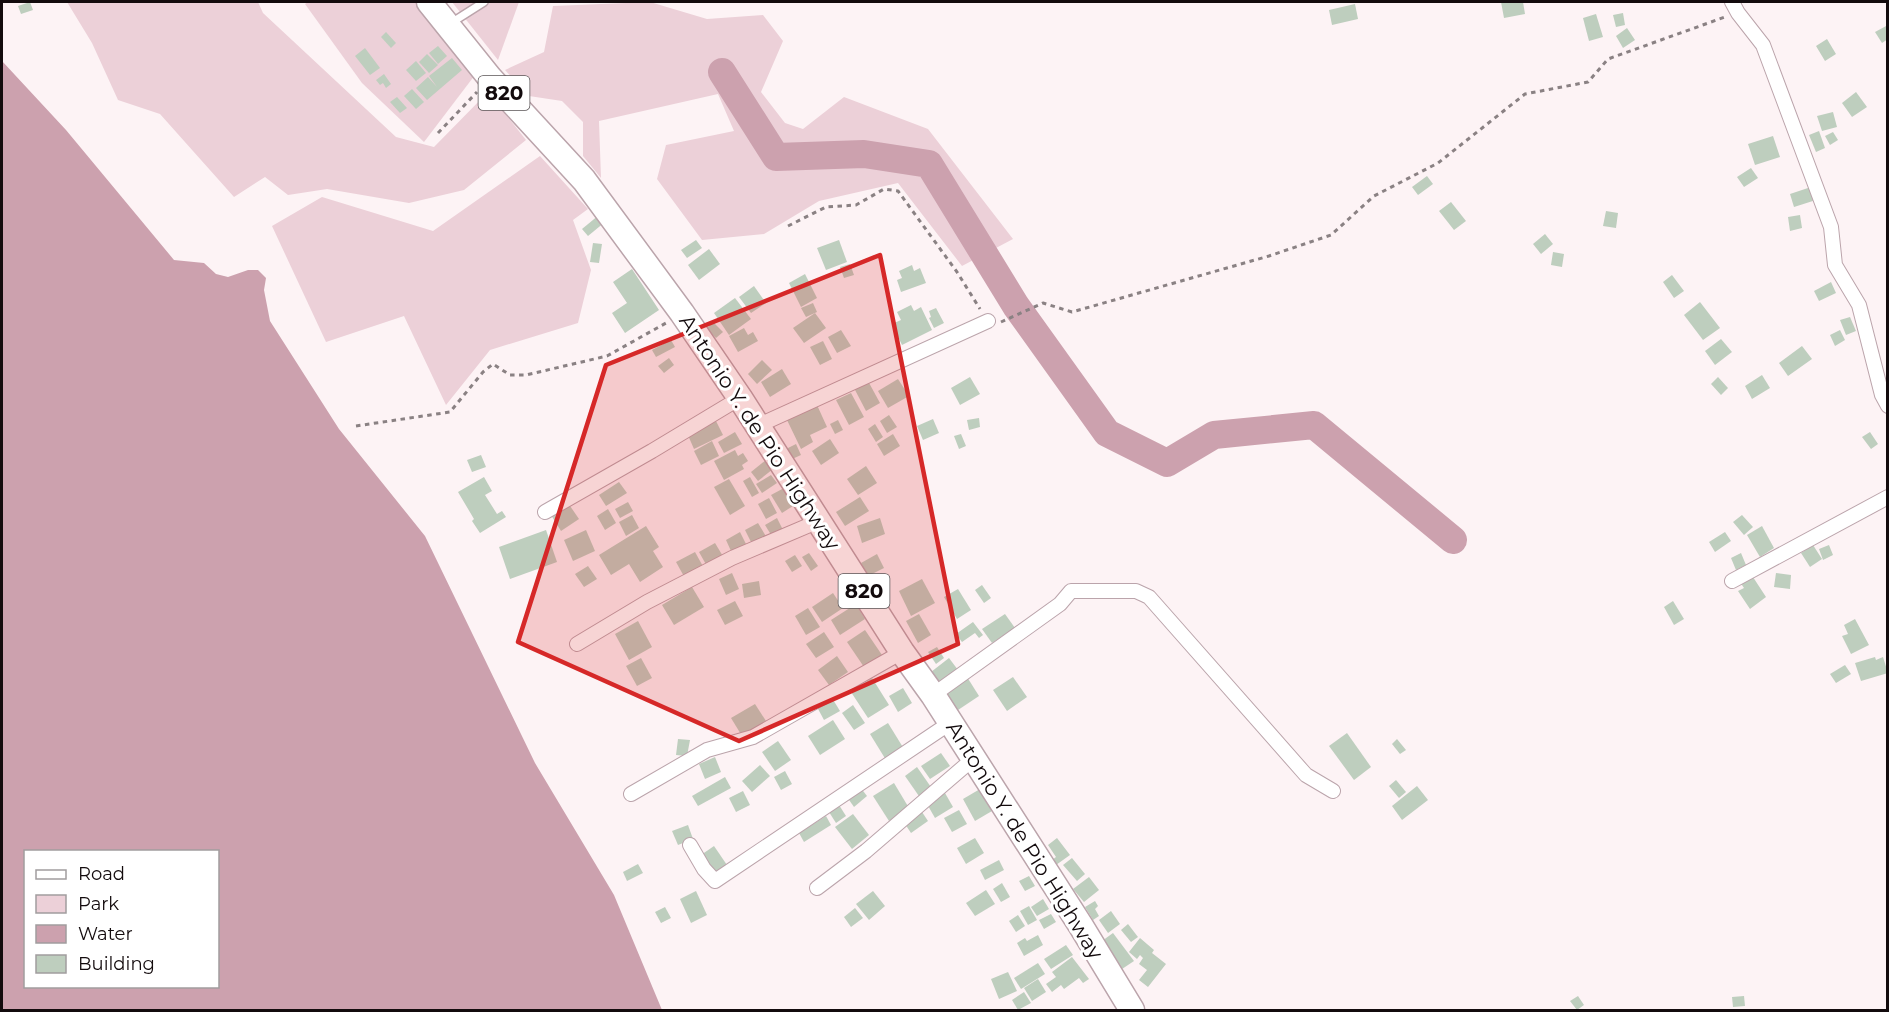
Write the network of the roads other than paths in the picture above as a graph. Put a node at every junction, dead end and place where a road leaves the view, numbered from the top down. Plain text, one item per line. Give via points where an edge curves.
1 (429, 2) edge
2 (484, 2) edge
3 (1735, 7) edge
4 (449, 24) junction
5 (994, 322) road end
6 (740, 398) junction
7 (1887, 406) edge
8 (757, 426) junction
9 (1887, 497) edge
10 (545, 512) dead end
11 (819, 521) junction
12 (1732, 581) dead end
13 (577, 644) dead end
14 (902, 651) junction
15 (933, 695) junction
16 (950, 723) junction
17 (972, 759) junction
18 (1333, 791) dead end
19 (631, 794) dead end
20 (690, 845) dead end
21 (817, 888) dead end
22 (1132, 1011) edge

1 - 4 highway, Antonio Y. de Pio Highway / 820
2 - 4 lane
3 - 7 street via 1763,45 1831,227 1835,266 1859,305
4 - 6 highway, Antonio Y. de Pio Highway / 820 via 490,78 584,180
5 - 8 street
6 - 8 highway, Antonio Y. de Pio Highway / 820
6 - 10 street
8 - 11 highway, Antonio Y. de Pio Highway / 820
9 - 12 street
11 - 13 street via 732,558
11 - 14 highway, Antonio Y. de Pio Highway / 820
14 - 15 highway, Antonio Y. de Pio Highway / 820
14 - 19 street via 753,737 707,750
15 - 16 highway, Antonio Y. de Pio Highway / 820
15 - 18 street via 1060,604 1071,591 1136,591 1149,597 1300,769
16 - 17 highway, Antonio Y. de Pio Highway / 820
16 - 20 street via 715,881
17 - 21 street
17 - 22 highway, Antonio Y. de Pio Highway / 820

